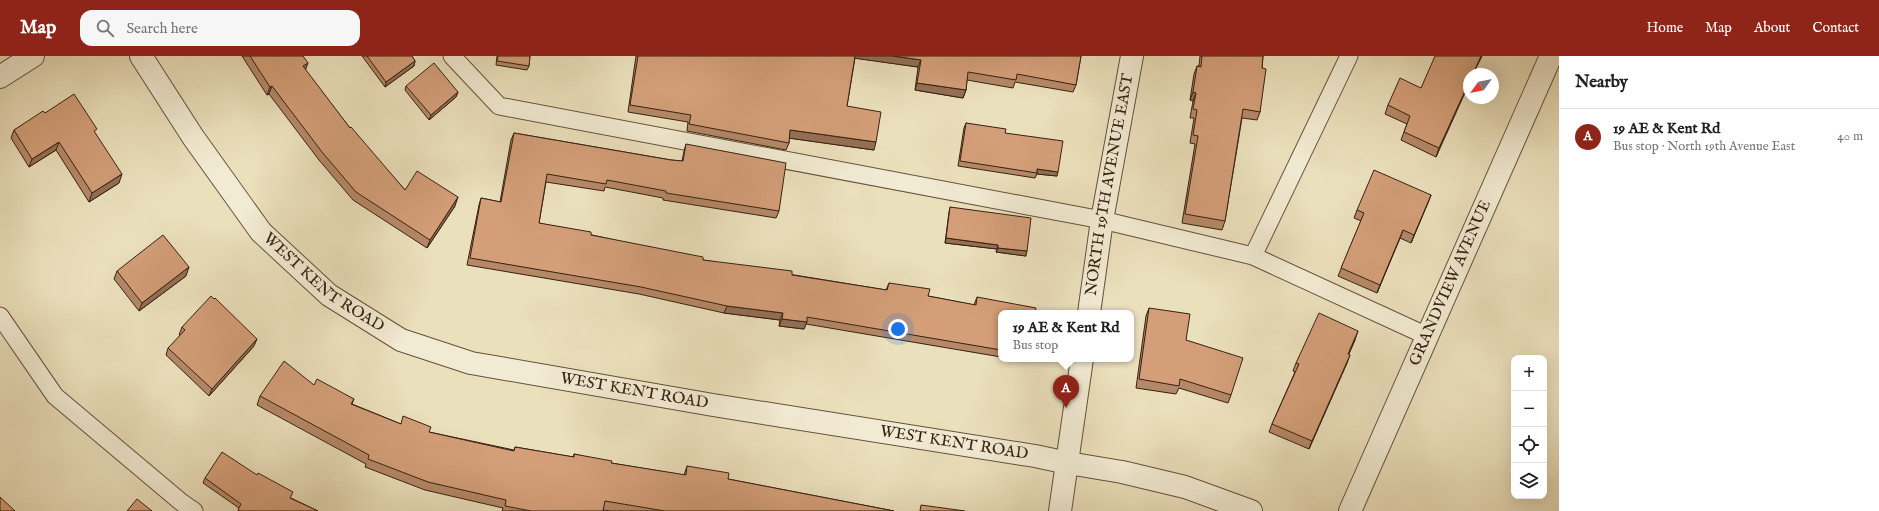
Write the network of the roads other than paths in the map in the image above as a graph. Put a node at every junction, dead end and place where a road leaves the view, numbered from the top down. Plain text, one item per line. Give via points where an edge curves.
1 (33, 56) edge
2 (141, 56) edge
3 (452, 56) edge
4 (1132, 56) edge
5 (1349, 56) edge
6 (1551, 56) edge
7 (0, 77) edge
8 (1102, 220) junction
9 (1253, 256) junction
10 (1089, 310) edge
11 (0, 316) edge
12 (1427, 336) junction
13 (1082, 362) edge
14 (1068, 463) junction
15 (194, 511) edge
16 (1060, 511) edge
17 (1251, 511) edge
18 (1350, 511) edge

1 - 7 street
2 - 14 street, WEST KENT ROAD via 193,137 261,232 329,295 401,340 470,363
3 - 8 lane via 499,106
4 - 8 street, NORTH 19TH AVENUE EAST
5 - 9 lane
6 - 12 street, GRANDVIEW AVENUE
8 - 9 lane
8 - 10 street, NORTH 19TH AVENUE EAST
9 - 12 lane
11 - 15 lane via 55,396
12 - 18 street, GRANDVIEW AVENUE
13 - 14 street
14 - 16 street
14 - 17 street, WEST KENT ROAD via 1122,472 1185,487

